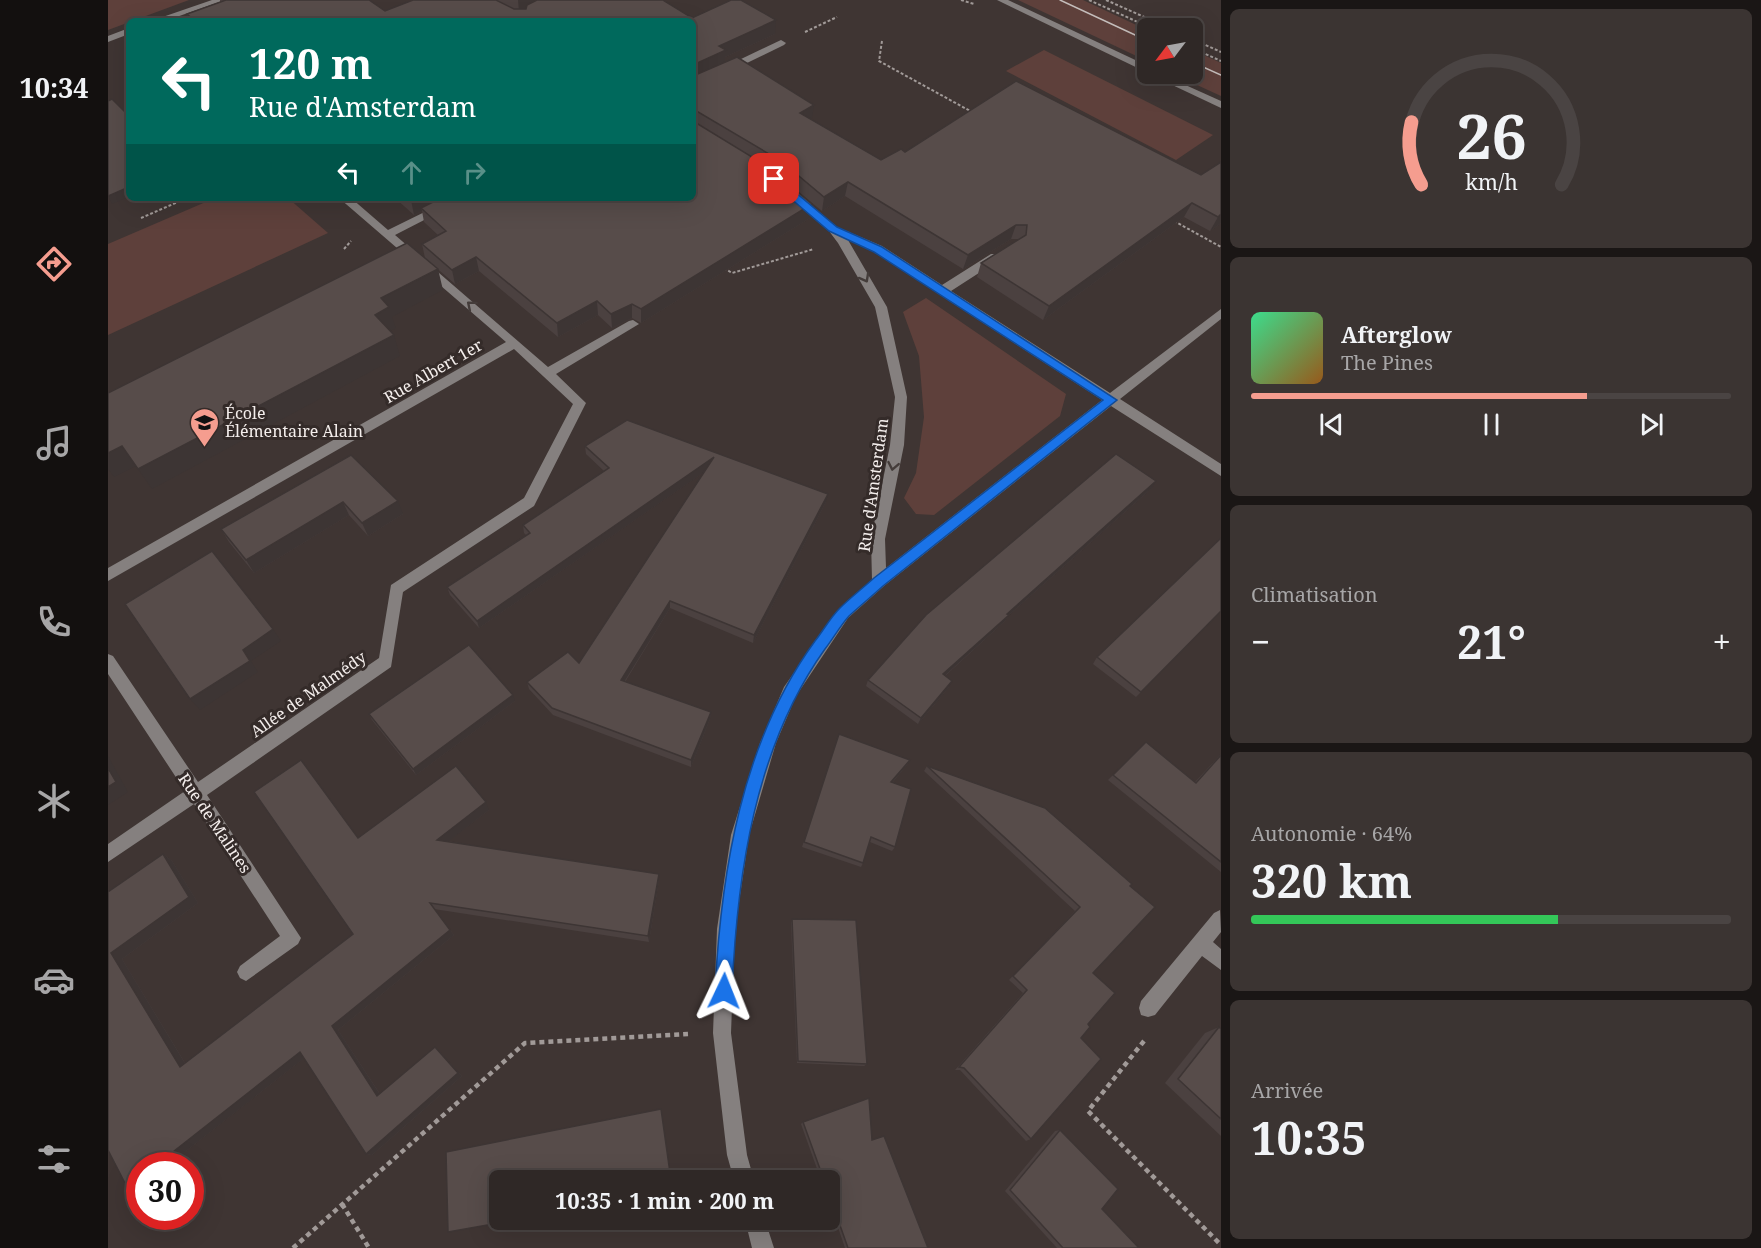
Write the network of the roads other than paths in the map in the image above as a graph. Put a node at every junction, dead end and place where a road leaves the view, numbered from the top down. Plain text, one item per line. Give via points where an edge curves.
1 (222, 0) edge
2 (1000, 0) edge
3 (165, 18) edge
4 (126, 32) edge
5 (108, 39) edge
6 (781, 43) road end
7 (1137, 65) edge
8 (1176, 84) edge
9 (696, 85) edge
10 (1221, 105) edge
11 (790, 194) edge
12 (347, 201) edge
13 (456, 201) edge
14 (833, 229) junction
15 (387, 235) junction
16 (1007, 250) edge
17 (942, 291) junction
18 (1221, 313) edge
19 (633, 324) edge
20 (515, 343) junction
21 (548, 373) junction
22 (1111, 400) junction
23 (1221, 471) edge
24 (108, 575) edge
25 (879, 582) junction
26 (108, 661) edge
27 (196, 795) junction
28 (108, 854) edge
29 (1220, 919) edge
30 (1201, 943) junction
31 (1221, 961) edge
32 (246, 972) dead end
33 (1148, 1008) road end
34 (741, 1170) edge
35 (758, 1230) edge
36 (763, 1248) edge

1 - 3 street
2 - 7 street
4 - 5 street
6 - 9 street
8 - 10 street
11 - 14 street, Rue d'Amsterdam
12 - 15 street, Rue Albert 1er
13 - 15 street
14 - 17 street, Rue d'Amsterdam via 878,249
14 -> 25 street, Rue d'Amsterdam via 881,307 901,397 897,445 878,539
20 -> 15 street, Rue Albert 1er
16 - 17 street
17 - 22 street, Rue d'Amsterdam
18 - 22 street
19 - 21 street
20 - 21 street, Allée de Malmédy
20 - 24 street, Rue Albert 1er
21 - 27 street, Allée de Malmédy via 580,403 529,502 396,589 386,662
22 - 23 street, Rue d'Amsterdam
22 - 25 street
25 - 34 street via 843,614 790,693 768,743 740,835 726,929 722,1033
26 - 27 street, Rue de Malines
27 - 28 street, Allée de Malmédy
27 - 32 street, Rue de Malines via 291,938
29 - 30 street
30 - 31 street
30 - 33 street
35 - 36 street

